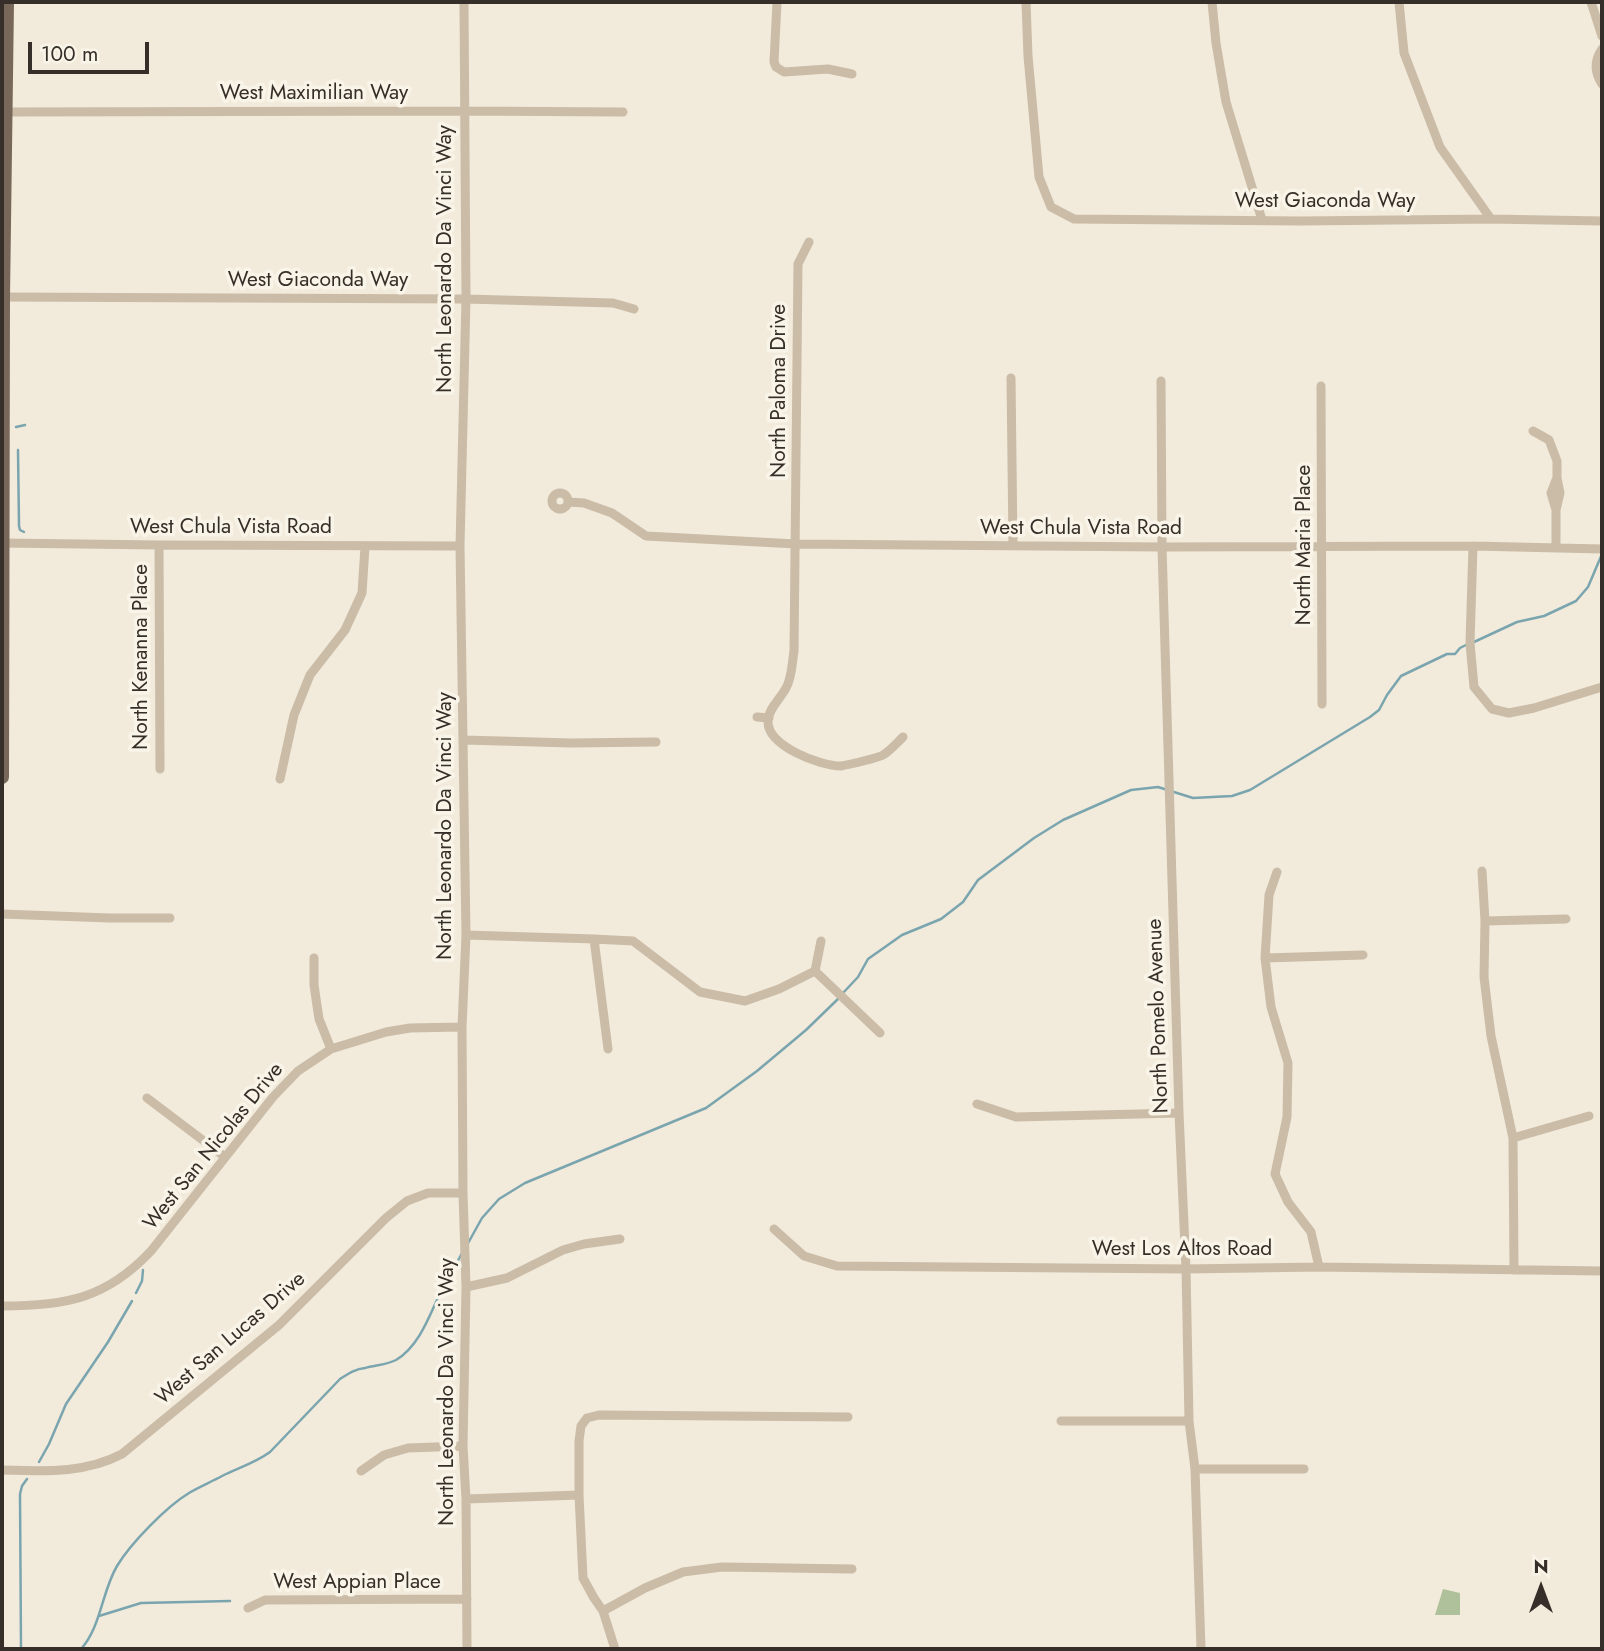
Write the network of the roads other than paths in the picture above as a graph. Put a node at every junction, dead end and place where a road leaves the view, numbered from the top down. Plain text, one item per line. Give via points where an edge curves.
1 (7, 2) edge
2 (464, 2) edge
3 (776, 2) edge
4 (1026, 2) edge
5 (1212, 2) edge
6 (1399, 2) edge
7 (1591, 2) edge
8 (1602, 36) edge
9 (1602, 49) edge
10 (852, 74) dead end
11 (1602, 84) edge
12 (464, 111) junction
13 (6, 112) junction
14 (623, 112) dead end
15 (1491, 219) junction
16 (1262, 220) junction
17 (1602, 221) edge
18 (809, 242) dead end
19 (3, 297) edge
20 (466, 299) junction
21 (634, 309) dead end
22 (1012, 378) dead end
23 (1160, 381) dead end
24 (1321, 386) dead end
25 (1533, 431) dead end
26 (568, 502) dead end
27 (2, 543) edge
28 (796, 544) junction
29 (159, 545) junction
30 (460, 546) junction
31 (1013, 546) junction
32 (1323, 546) junction
33 (1474, 546) junction
34 (365, 547) junction
35 (1162, 547) junction
36 (1556, 548) junction
37 (1602, 549) edge
38 (2, 608) edge
39 (1602, 687) edge
40 (1322, 704) dead end
41 (757, 717) dead end
42 (769, 718) junction
43 (903, 737) dead end
44 (464, 740) junction
45 (656, 742) dead end
46 (160, 769) dead end
47 (2, 777) edge
48 (280, 779) dead end
49 (1482, 871) dead end
50 (1278, 872) dead end
51 (2, 914) edge
52 (170, 918) dead end
53 (1566, 919) dead end
54 (1485, 921) junction
55 (466, 936) junction
56 (594, 939) junction
57 (821, 942) dead end
58 (1363, 955) dead end
59 (313, 958) dead end
60 (1265, 958) junction
61 (815, 971) junction
62 (462, 1027) junction
63 (880, 1033) dead end
64 (331, 1049) junction
65 (608, 1049) dead end
66 (147, 1098) dead end
67 (977, 1104) dead end
68 (1179, 1113) junction
69 (1590, 1116) dead end
70 (1514, 1138) junction
71 (225, 1157) junction
72 (463, 1193) junction
73 (774, 1229) dead end
74 (620, 1239) dead end
75 (1319, 1267) junction
76 (1186, 1269) junction
77 (1514, 1270) junction
78 (1602, 1271) edge
79 (466, 1287) junction
80 (2, 1306) edge
81 (848, 1417) dead end
82 (1061, 1421) dead end
83 (1189, 1421) junction
84 (463, 1446) junction
85 (1195, 1469) junction
86 (1304, 1469) dead end
87 (2, 1470) edge
88 (361, 1471) dead end
89 (579, 1495) junction
90 (466, 1499) junction
91 (852, 1569) dead end
92 (467, 1599) junction
93 (248, 1608) dead end
94 (603, 1611) junction
95 (467, 1649) edge
96 (615, 1649) edge
97 (1201, 1649) edge

1 - 13 main road
2 - 12 street, North Leonardo Da Vinci Way
3 - 10 street via 776,67 784,72 828,69
4 - 16 street, West Giaconda Way via 1039,177 1051,206 1074,219
5 - 16 street via 1226,102
6 - 15 street via 1404,52 1440,147
7 - 8 street
9 - 11 street via 1595,67
12 - 13 street, West Maximilian Way
12 - 14 street, West Maximilian Way
12 - 20 street, North Leonardo Da Vinci Way
13 - 19 main road
15 - 16 street, West Giaconda Way
15 - 17 street, West Giaconda Way
18 - 28 street, North Paloma Drive via 798,264
19 - 20 street, West Giaconda Way
19 - 27 main road
20 - 21 street, West Giaconda Way via 613,303
20 - 30 street, North Leonardo Da Vinci Way
22 - 31 street
23 - 35 street, North Pomelo Avenue
24 - 32 street, North Maria Place
25 - 36 street via 1549,440 1557,461 1551,494 1556,510
26 - 28 street, West Chula Vista Road via 612,513 646,536
27 - 29 street, West Chula Vista Road
27 - 38 main road
28 - 31 street, West Chula Vista Road
28 - 42 street, North Paloma Drive via 794,652 788,687
29 - 34 street, West Chula Vista Road
29 - 46 street, North Kenanna Place
30 - 34 street, West Chula Vista Road
30 - 44 street, North Leonardo Da Vinci Way
31 - 35 street, West Chula Vista Road
32 - 33 street, West Chula Vista Road
32 - 35 street, West Chula Vista Road
32 - 40 street, North Maria Place
33 - 36 street, West Chula Vista Road
33 - 39 street via 1470,643 1474,687 1492,709 1509,713 1534,708
34 - 48 street via 362,593 345,630 310,675 294,715
35 - 68 street, North Pomelo Avenue
36 - 37 street, West Chula Vista Road
38 - 47 main road
41 - 42 street
42 - 43 street via 770,730 787,748 814,761 841,766 883,755
44 - 45 street
44 - 55 street, North Leonardo Da Vinci Way
49 - 54 street
50 - 60 street via 1269,895
51 - 52 street
53 - 54 street
54 - 70 street via 1484,977 1491,1037
55 - 56 street
55 - 62 street, North Leonardo Da Vinci Way
56 - 61 street via 633,941 700,992 746,1001
56 - 65 street
57 - 61 street
58 - 60 street
59 - 64 street via 319,1019
60 - 75 street via 1271,1007 1288,1063 1286,1117 1275,1174 1288,1202 1311,1232
61 - 63 street
62 - 64 street, West San Nicolas Drive via 386,1032
62 - 72 street, North Leonardo Da Vinci Way
64 - 71 street, West San Nicolas Drive via 298,1071
66 - 71 street
67 - 68 street via 1016,1117
68 - 76 street, North Pomelo Avenue
69 - 70 street
70 - 77 street
71 - 80 street, West San Nicolas Drive via 151,1251 124,1276 73,1301
72 - 79 street, North Leonardo Da Vinci Way
72 - 87 street, West San Lucas Drive via 428,1194 407,1201 279,1325 122,1454 105,1463 71,1469
73 - 76 street, West Los Altos Road via 804,1256 837,1266
74 - 79 street via 563,1250 507,1278
75 - 76 street, West Los Altos Road
75 - 77 street, West Los Altos Road
76 - 83 street, North Pomelo Avenue
77 - 78 street, West Los Altos Road
79 - 84 street, North Leonardo Da Vinci Way
81 - 89 street via 585,1416 580,1430
82 - 83 street
83 - 85 street, North Pomelo Avenue
84 - 88 street via 408,1448 384,1455
84 - 90 street, North Leonardo Da Vinci Way
85 - 86 street
85 - 97 street, North Pomelo Avenue
89 - 90 street
89 - 94 street via 583,1578
90 - 92 street, North Leonardo Da Vinci Way
91 - 94 street via 722,1567 683,1573
92 - 93 street, West Appian Place via 265,1600
92 - 95 street, North Leonardo Da Vinci Way
94 - 96 street

